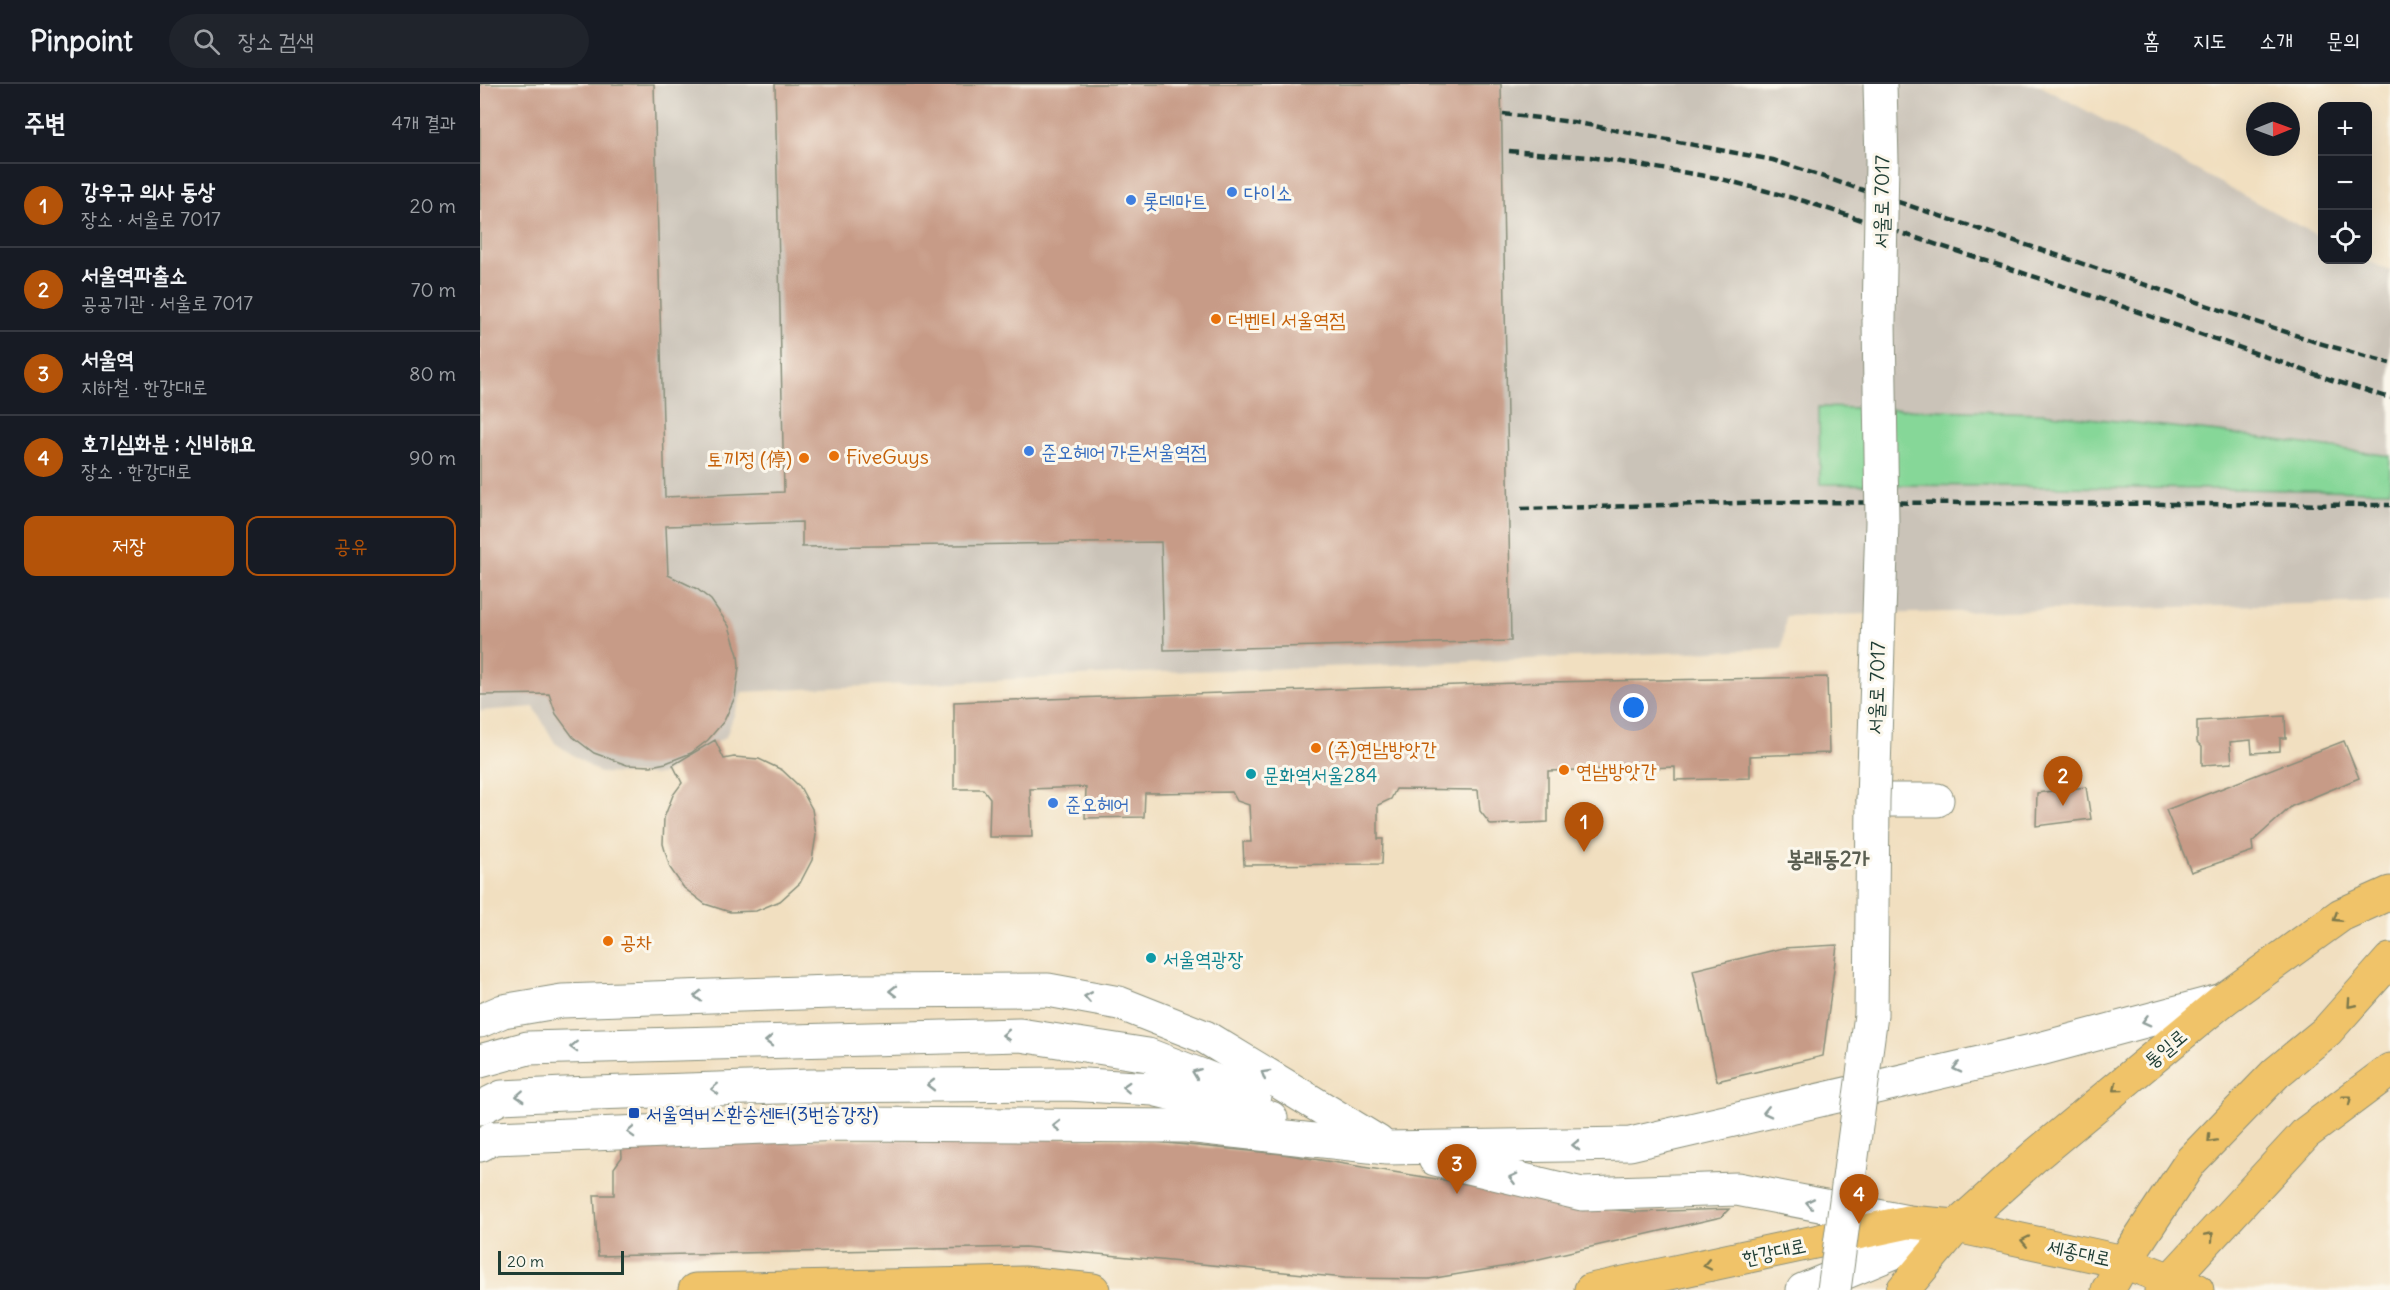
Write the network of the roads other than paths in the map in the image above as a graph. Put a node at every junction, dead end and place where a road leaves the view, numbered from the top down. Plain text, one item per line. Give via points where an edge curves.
1 (1880, 84) edge
2 (1873, 800) junction
3 (1937, 800) dead end
4 (2390, 893) edge
5 (2390, 960) edge
6 (748, 996) junction
7 (2223, 1000) junction
8 (480, 1021) edge
9 (823, 1040) junction
10 (480, 1060) edge
11 (2390, 1070) edge
12 (480, 1108) edge
13 (480, 1145) edge
14 (1387, 1148) junction
15 (1908, 1222) junction
16 (1957, 1226) junction
17 (2124, 1262) junction
18 (2176, 1286) edge
19 (695, 1290) edge
20 (1093, 1290) edge
21 (1591, 1290) edge
22 (1803, 1290) edge
23 (1834, 1290) edge
24 (1851, 1290) edge
25 (1903, 1290) edge
26 (2108, 1290) edge

1 - 2 street, 서울로 7017, bridge via 1882,522
2 - 3 street
2 - 23 street, 서울로 7017, bridge via 1871,1015
4 -> 7 main road, 통일로 via 2341,915
5 -> 17 main road via 2327,1031 2276,1073 2191,1161
6 -> 8 street via 562,1000 503,1011
6 - 9 street
14 -> 6 street via 1205,1037 1119,1003 1048,990
7 -> 14 street via 2040,1049 1630,1144
7 -> 16 main road, 통일로
9 -> 10 street via 528,1048
14 -> 9 street via 1149,1055 1020,1035
18 -> 11 main road via 2306,1133
14 -> 12 street via 1153,1089 1089,1085 810,1086 564,1094 502,1097
14 -> 13 street via 1187,1126 842,1124 504,1137
15 -> 14 street via 1737,1190 1582,1194
15 - 16 main road, 한강대로
15 -> 21 main road, 한강대로
17 -> 16 main road, 세종대로
16 - 22 street
16 - 24 street
16 - 25 main road, 통일로
17 - 18 main road, 세종대로
17 - 26 main road
19 - 20 main road via 1024,1283

